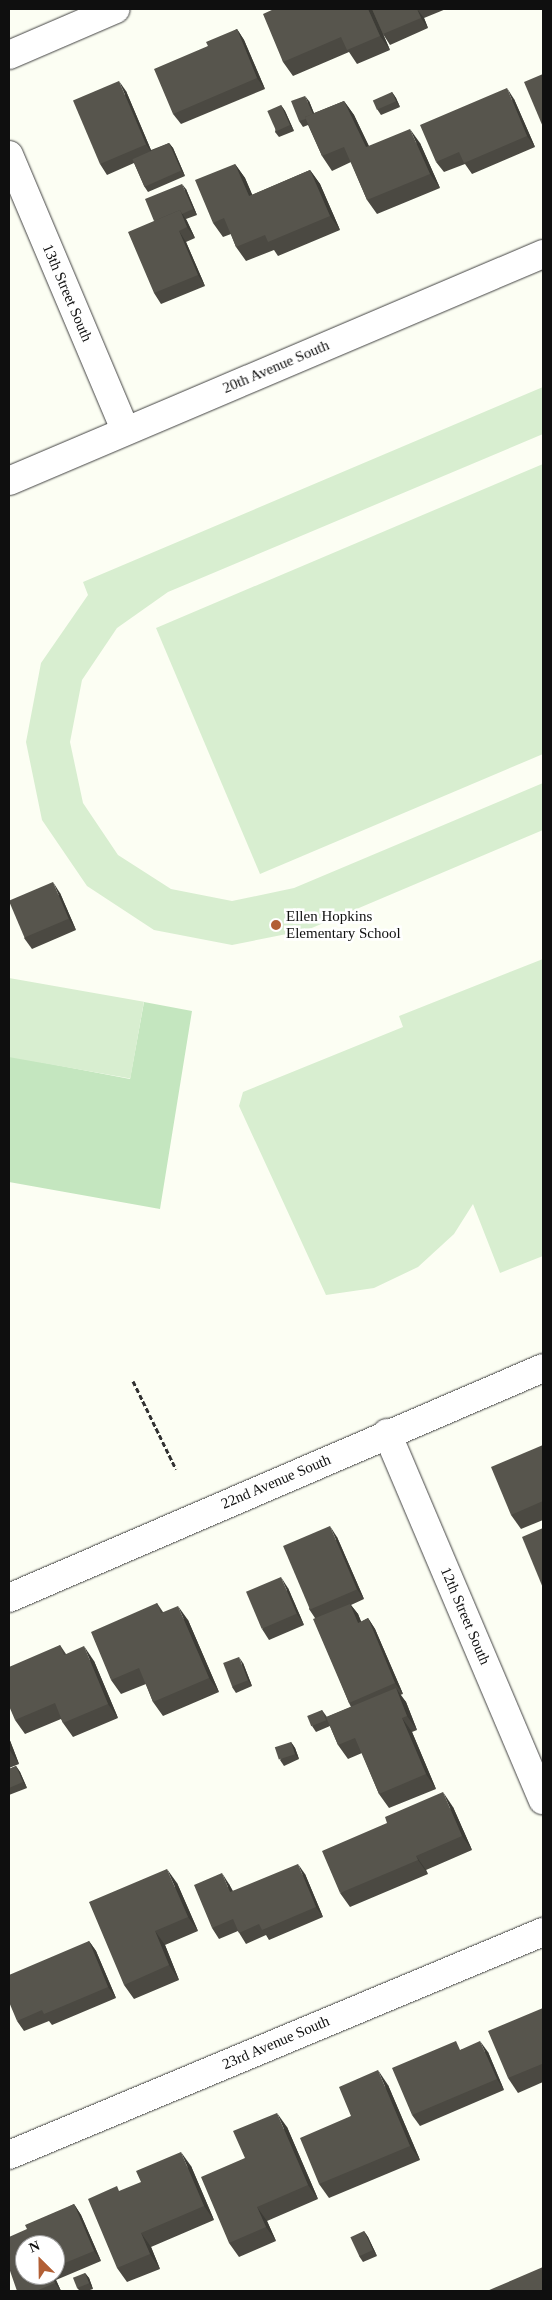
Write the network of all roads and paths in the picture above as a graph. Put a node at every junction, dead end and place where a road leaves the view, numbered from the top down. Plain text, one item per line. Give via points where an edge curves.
1 (116, 9) edge
2 (9, 55) edge
3 (9, 155) edge
4 (543, 254) edge
5 (125, 430) junction
6 (9, 481) edge
7 (543, 1368) edge
8 (134, 1381) dead end
9 (387, 1433) junction
10 (176, 1469) dead end
11 (9, 1598) edge
12 (543, 1800) edge
13 (543, 1932) edge
14 (9, 2155) edge

1 - 2 street
3 - 5 street, 13th Street South
4 - 5 street, 20th Avenue South
5 - 6 street, 20th Avenue South
7 - 9 street, 22nd Avenue South
8 - 10 path
9 - 11 street, 22nd Avenue South
9 - 12 street, 12th Street South
13 - 14 street, 23rd Avenue South

